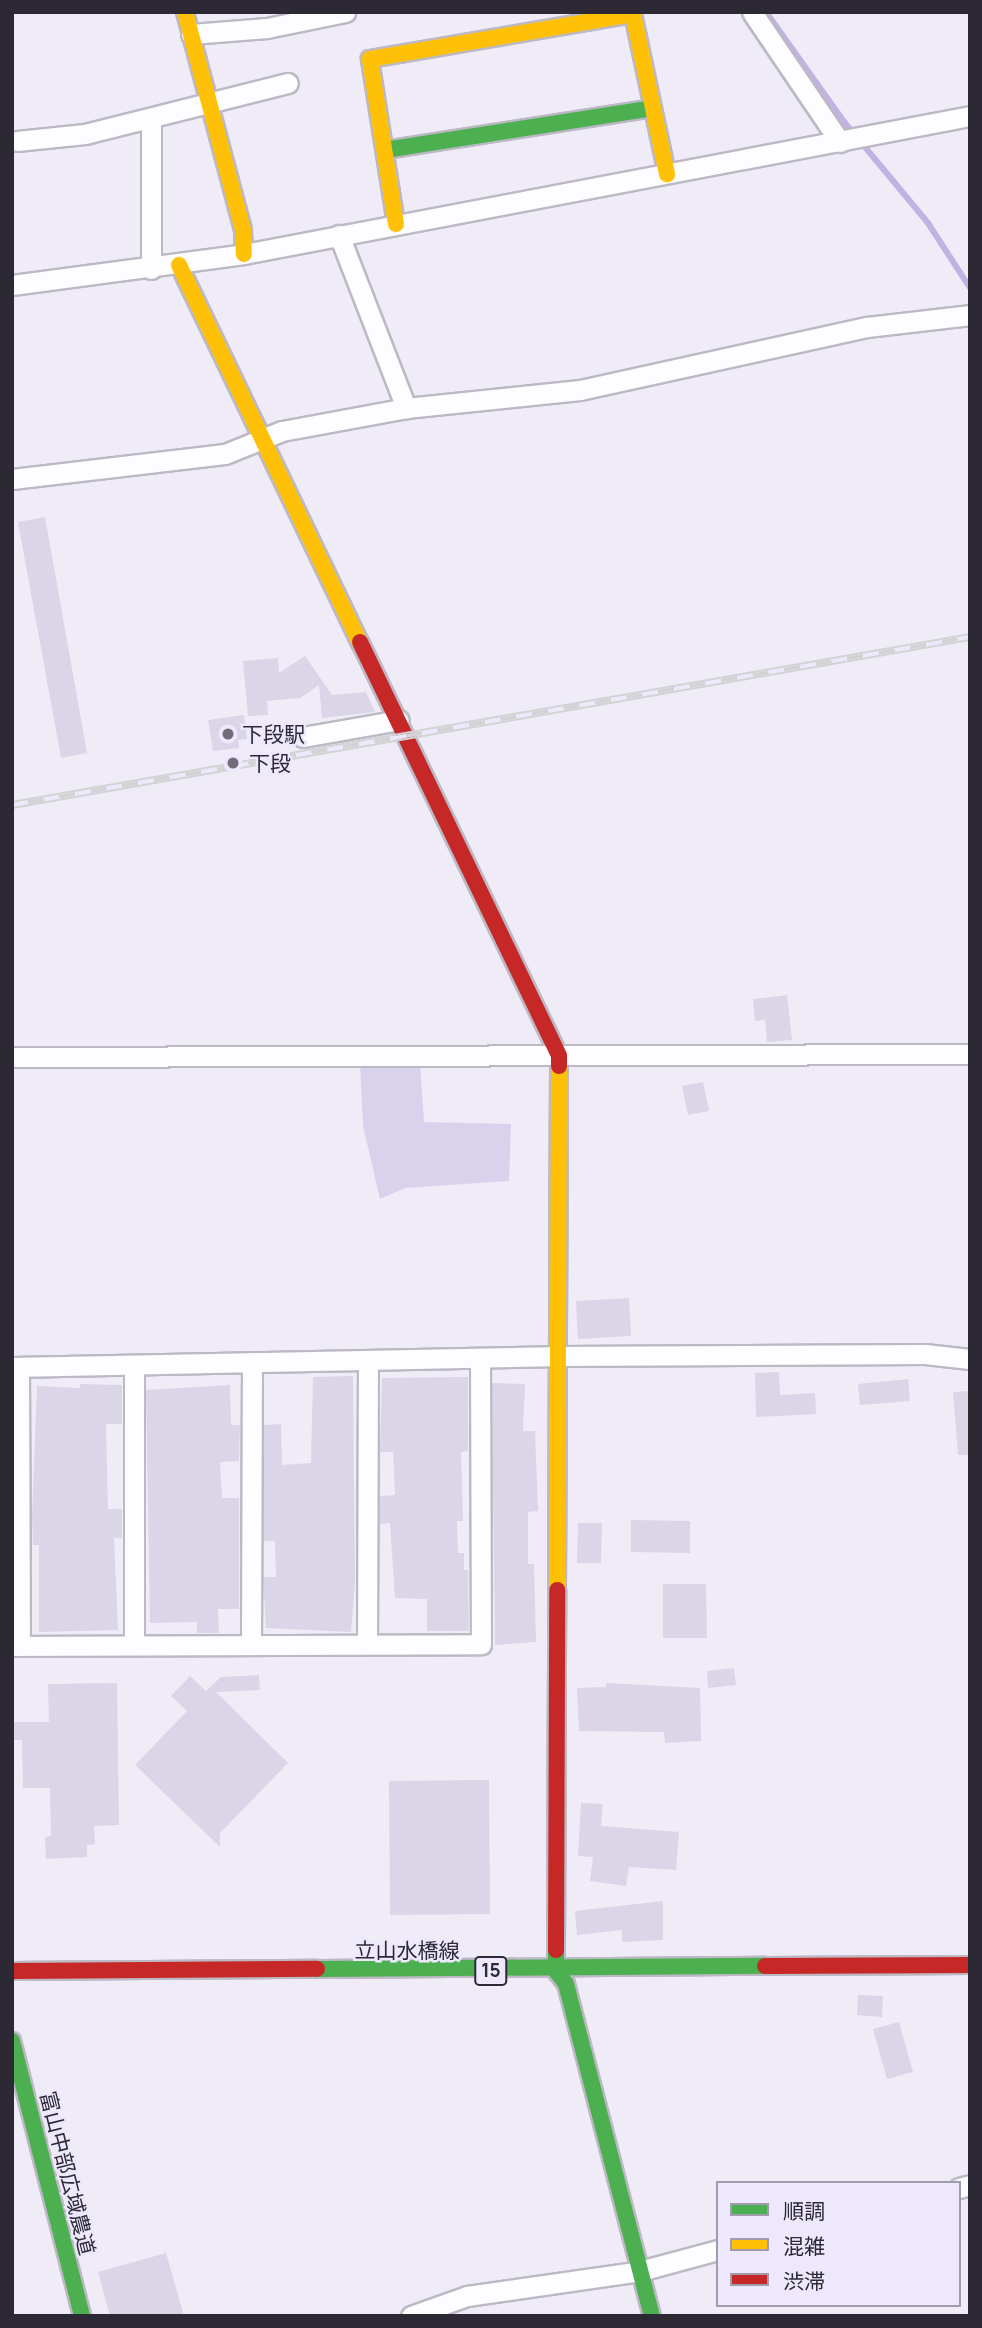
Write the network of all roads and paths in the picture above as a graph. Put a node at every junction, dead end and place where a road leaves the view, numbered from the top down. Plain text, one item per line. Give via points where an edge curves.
1 (185, 12) edge
2 (345, 12) edge
3 (752, 12) edge
4 (639, 13) edge
5 (191, 34) junction
6 (288, 83) dead end
7 (210, 106) junction
8 (653, 108) junction
9 (970, 116) edge
10 (151, 120) junction
11 (17, 141) dead end
12 (840, 142) junction
13 (385, 150) junction
14 (667, 174) junction
15 (396, 223) junction
16 (338, 235) junction
17 (244, 254) junction
18 (179, 265) junction
19 (150, 269) junction
20 (12, 285) edge
21 (970, 315) edge
22 (406, 408) junction
23 (263, 440) junction
24 (12, 479) edge
25 (399, 720) junction
26 (303, 737) dead end
27 (970, 1054) edge
28 (559, 1056) junction
29 (12, 1057) edge
30 (562, 1356) junction
31 (480, 1357) junction
32 (970, 1359) edge
33 (368, 1360) junction
34 (252, 1362) junction
35 (134, 1365) junction
36 (15, 1367) edge
37 (367, 1644) junction
38 (251, 1645) junction
39 (16, 1646) edge
40 (134, 1646) junction
41 (970, 1965) edge
42 (556, 1970) junction
43 (12, 1971) edge
44 (12, 2041) edge
45 (716, 2251) edge
46 (640, 2271) junction
47 (82, 2316) edge
48 (411, 2316) edge
49 (652, 2316) edge

1 - 5 street
2 - 5 street via 267,28
3 - 12 street
4 - 8 street
4 - 13 street via 370,59
5 - 7 street
6 - 7 street
7 - 10 street
7 - 17 street via 243,230
8 - 13 street
8 - 14 street
9 - 12 street
10 - 11 street via 85,134
10 - 19 street
12 - 14 street
13 - 15 street
14 - 15 street
15 - 16 street
16 - 17 street
16 - 22 street
17 - 18 street
18 - 19 street
18 - 23 street
19 - 20 street
21 - 22 street via 867,327 580,390
22 - 23 street via 282,430
23 - 24 street via 225,454
23 - 25 street
25 - 26 street
25 - 28 street
27 - 28 street
28 - 29 street
28 - 30 street
30 - 31 street
30 - 32 street via 925,1354
30 - 42 street
31 - 33 street
31 - 37 street via 481,1644
33 - 34 street
33 - 37 street
34 - 35 street
34 - 38 street
35 - 36 street
35 - 40 street
36 - 39 street
37 - 38 street
38 - 40 street
39 - 40 street
41 - 42 street, 立山水橋線 / 15
42 - 43 street, 立山水橋線 / 15
42 - 46 street via 566,1984
44 - 47 street, 富山中部広域農道
45 - 46 street
46 - 48 street via 467,2297
46 - 49 street

